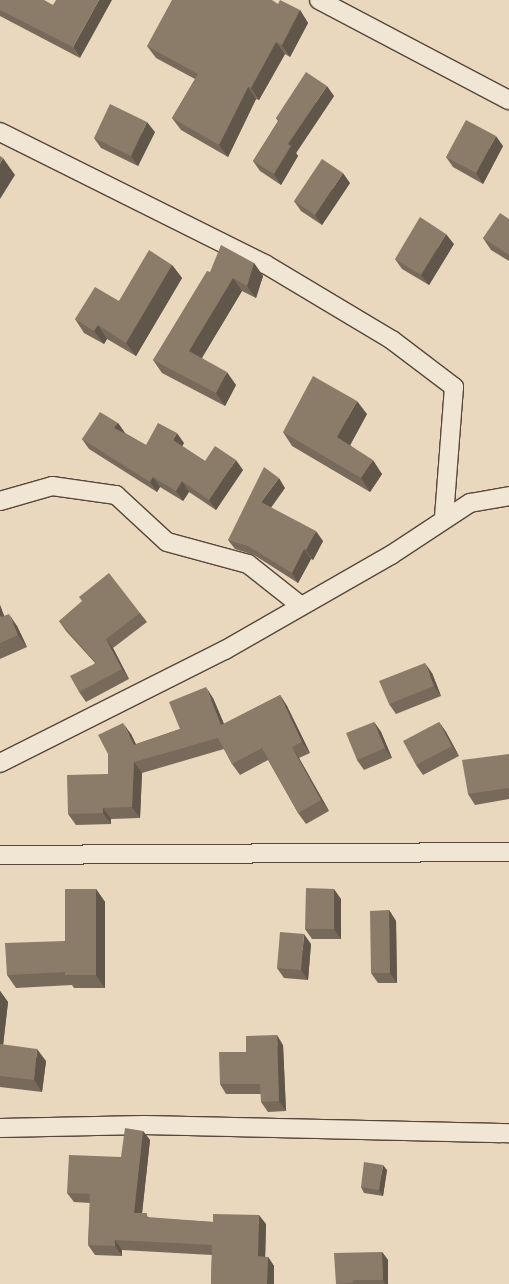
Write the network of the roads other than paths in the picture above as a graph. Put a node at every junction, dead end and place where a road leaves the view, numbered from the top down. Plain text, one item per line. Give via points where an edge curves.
1 (319, 0) edge
2 (509, 100) edge
3 (0, 132) edge
4 (509, 496) edge
5 (0, 501) edge
6 (444, 518) junction
7 (300, 605) junction
8 (0, 763) edge
9 (509, 852) edge
10 (0, 855) edge
11 (0, 1128) edge
12 (509, 1133) edge

1 - 2 street
3 - 6 street via 264,264 392,340 454,387
4 - 6 street via 470,503
5 - 7 street via 52,486 116,495 167,542 248,564
6 - 7 street via 391,555
7 - 8 street via 225,650
9 - 10 street
11 - 12 street via 144,1125

